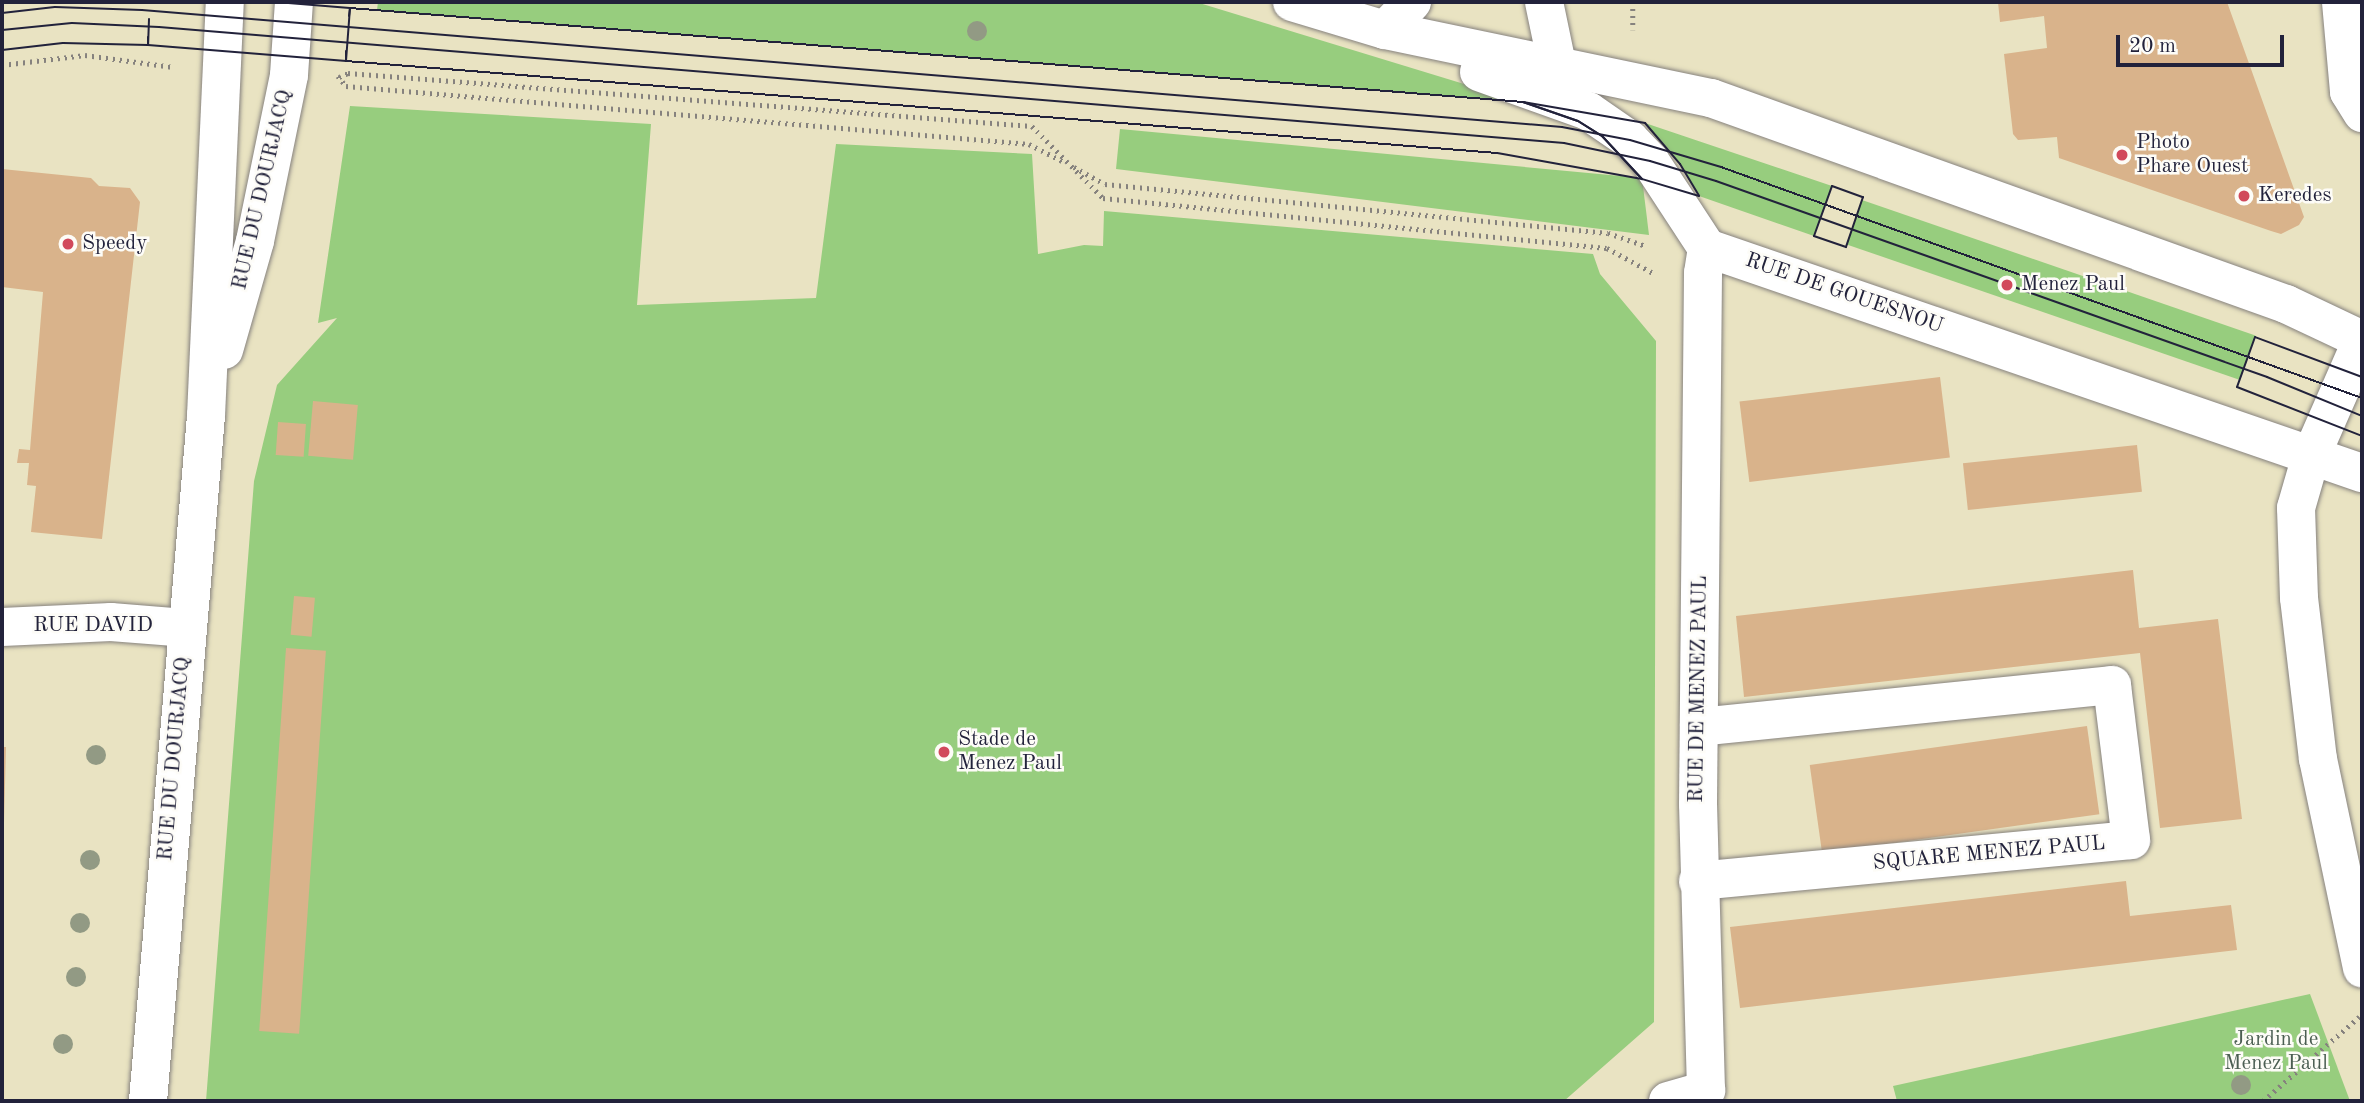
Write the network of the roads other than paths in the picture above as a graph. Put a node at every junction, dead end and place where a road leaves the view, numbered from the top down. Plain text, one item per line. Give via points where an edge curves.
1 (225, 2) edge
2 (293, 2) edge
3 (1292, 2) edge
4 (1412, 2) edge
5 (1544, 2) edge
6 (2341, 2) edge
7 (1385, 30) junction
8 (1558, 69) junction
9 (2362, 113) edge
10 (1707, 248) junction
11 (2362, 340) edge
12 (206, 416) junction
13 (2311, 456) junction
14 (2362, 473) edge
15 (2, 627) edge
16 (185, 628) junction
17 (1699, 727) junction
18 (1698, 881) junction
19 (2362, 968) edge
20 (1708, 1095) edge
21 (148, 1101) edge
22 (1668, 1101) edge

1 - 12 street, RUE DU DOURJACQ
2 - 12 street, RUE DU DOURJACQ via 289,75 255,241
3 - 7 street
4 - 7 street
5 - 8 street
6 - 9 street via 2349,92
7 - 8 street
7 - 10 street via 1445,60 1588,111 1650,160
8 - 11 street via 1711,97 2286,304
10 - 13 street, RUE DE GOUESNOU
10 - 17 street, RUE DE MENEZ PAUL
11 - 13 street
12 - 16 street, RUE DU DOURJACQ
13 - 14 street, RUE DE GOUESNOU
13 - 19 street via 2296,508 2299,598 2318,759
15 - 16 street, RUE DAVID via 111,622
16 - 21 street, RUE DU DOURJACQ
17 - 18 street, RUE DE MENEZ PAUL
17 - 18 street, SQUARE MENEZ PAUL via 2112,685 2131,840
18 - 20 street, RUE DE MENEZ PAUL
20 - 22 street, RUE DE MENEZ PAUL

